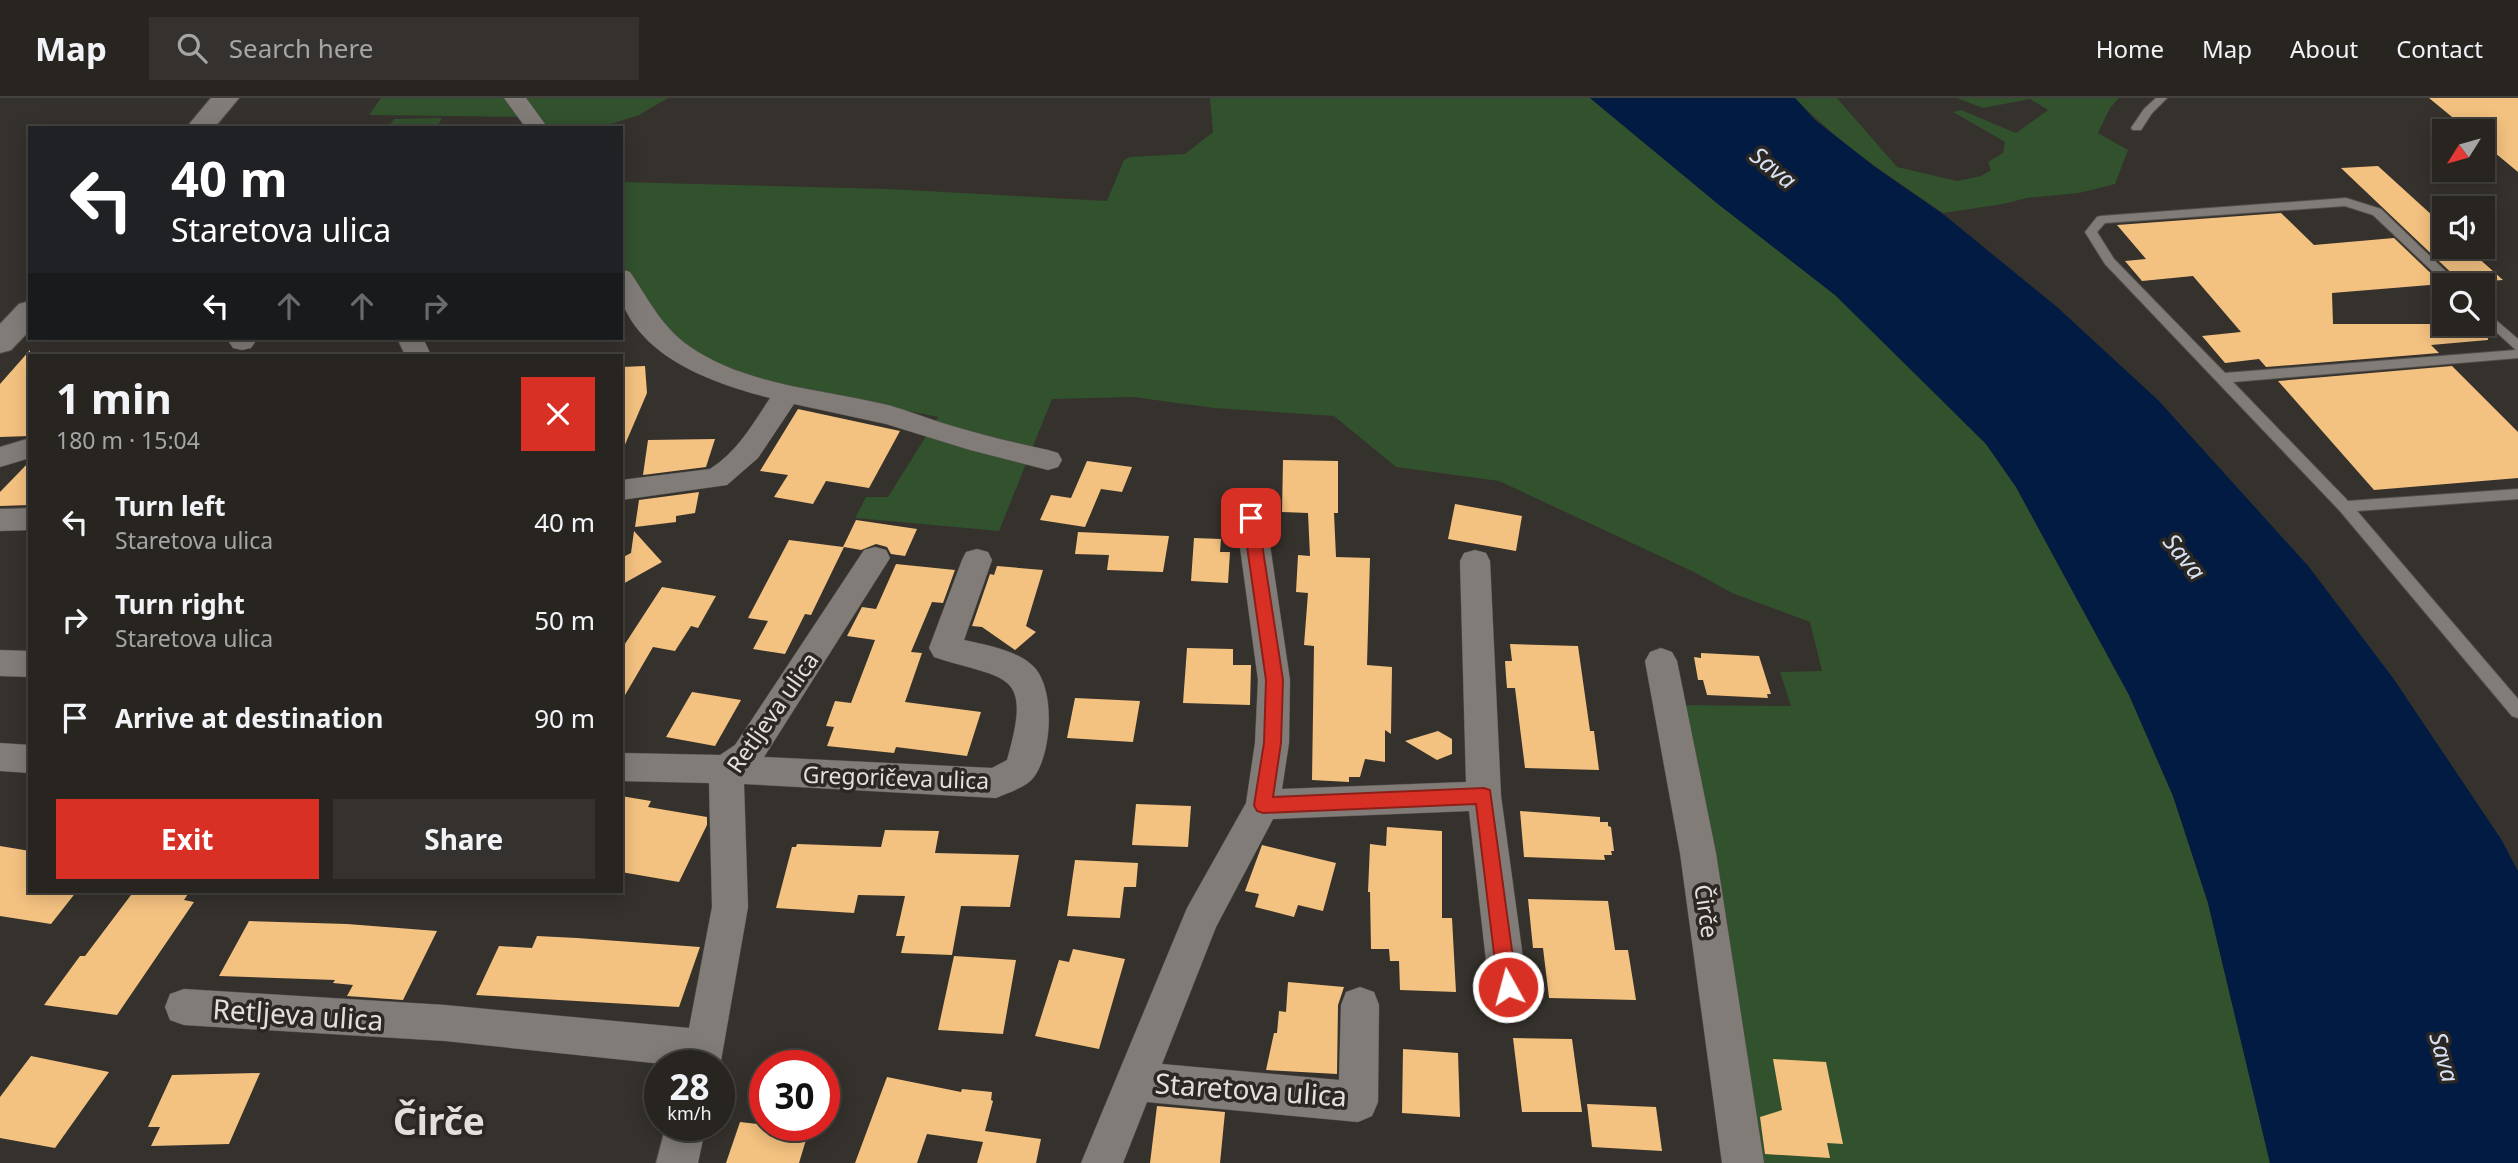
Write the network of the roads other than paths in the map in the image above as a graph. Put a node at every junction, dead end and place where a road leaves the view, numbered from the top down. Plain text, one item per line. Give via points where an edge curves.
1 (226, 98) edge
2 (515, 98) edge
3 (2162, 98) edge
4 (200, 126) edge
5 (536, 126) edge
6 (2137, 128) dead end
7 (2441, 273) edge
8 (623, 281) edge
9 (28, 313) edge
10 (2495, 324) edge
11 (0, 343) edge
12 (2518, 346) edge
13 (2518, 354) edge
14 (2222, 378) junction
15 (788, 393) junction
16 (28, 449) edge
17 (0, 457) edge
18 (1048, 460) dead end
19 (623, 490) edge
20 (2518, 494) edge
21 (2345, 507) junction
22 (1251, 518) dead end
23 (28, 519) edge
24 (0, 520) edge
25 (875, 558) dead end
26 (977, 560) dead end
27 (1475, 561) dead end
28 (1661, 662) dead end
29 (0, 663) edge
30 (28, 664) edge
31 (2518, 711) edge
32 (0, 757) edge
33 (28, 759) edge
34 (623, 767) edge
35 (726, 769) junction
36 (1484, 796) junction
37 (1263, 805) junction
38 (1508, 987) dead end
39 (1360, 1005) dead end
40 (184, 1007) dead end
41 (651, 1050) edge
42 (705, 1050) edge
43 (1136, 1081) junction
44 (683, 1141) edge
45 (677, 1163) edge
46 (1102, 1163) edge
47 (1743, 1163) edge

1 - 4 street
2 - 5 street
3 - 6 lane
7 - 14 lane via 2377,212 2346,202 2101,220 2091,232 2109,261
8 - 15 street via 635,306 677,350 721,373
9 - 11 street
10 - 12 lane
13 - 14 lane
14 - 21 lane
15 - 18 street
15 - 19 street via 730,471 717,478
16 - 17 street
20 - 21 lane
21 - 31 lane
22 - 37 street, Staretova ulica via 1274,680 1272,743
23 - 24 street
25 - 35 street, Retljeva ulica via 747,755
26 - 35 street, Gregoričeva ulica via 945,648 993,661 1022,675 1033,698 1021,769 996,783
27 - 36 street
28 - 47 street, Čirče via 1698,853
29 - 30 street
32 - 33 street
34 - 35 street, Gregoričeva ulica
35 - 42 street, Retljeva ulica via 730,907
36 - 37 street
36 - 38 street
37 - 43 street, Staretova ulica via 1200,920
39 - 43 street, Staretova ulica via 1358,1102
40 - 41 street, Retljeva ulica via 445,1023
43 - 46 street, Staretova ulica
44 - 45 street

